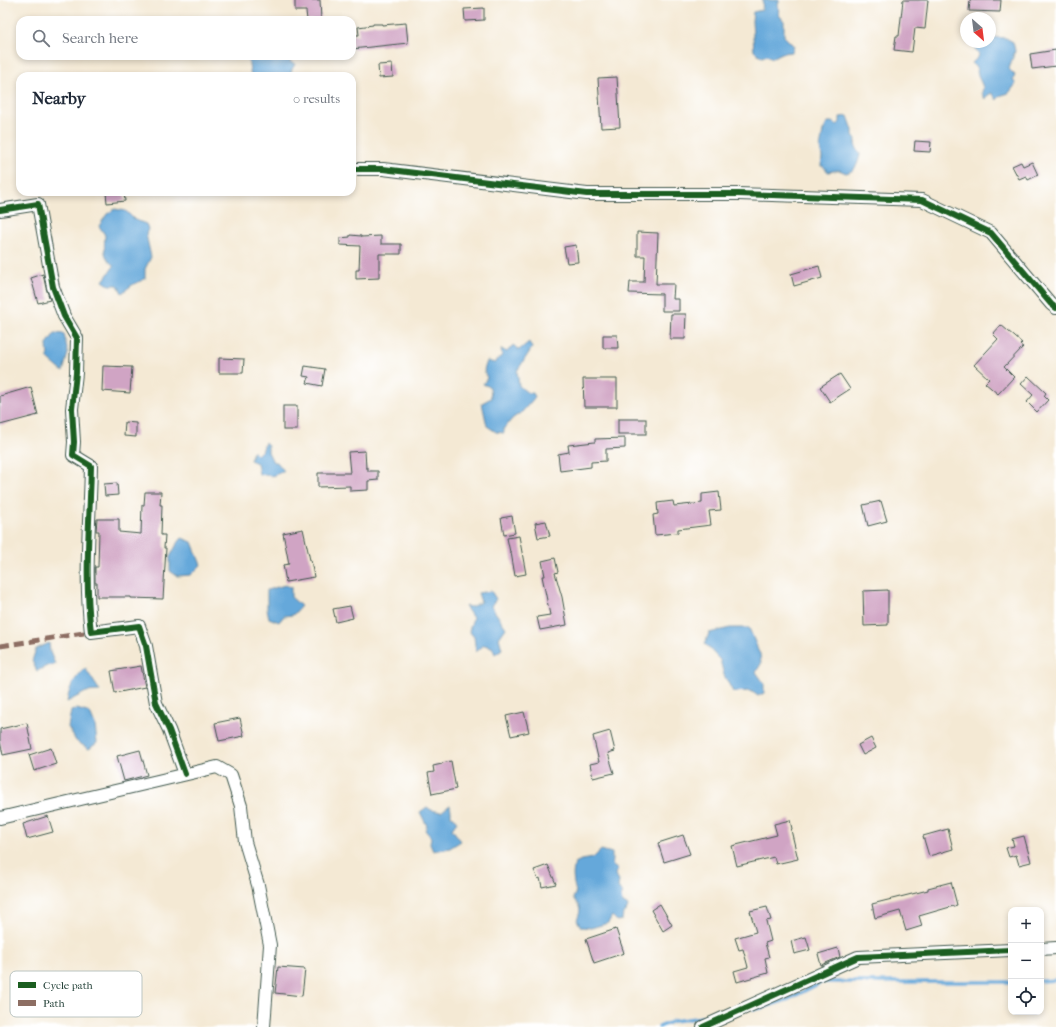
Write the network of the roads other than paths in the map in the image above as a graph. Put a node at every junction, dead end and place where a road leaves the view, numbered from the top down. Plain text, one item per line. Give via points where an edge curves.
1 (356, 169) edge
2 (0, 210) edge
3 (1056, 308) edge
4 (185, 774) junction
5 (0, 818) edge
6 (1056, 948) edge
7 (1044, 949) edge
8 (1008, 950) edge
9 (264, 1027) edge
10 (703, 1027) edge

1 - 3 street via 383,169 588,194 738,194 922,200 991,233
2 - 4 street via 38,204 53,287 64,316 77,338 72,409 73,455 91,466 87,568 91,632 139,626 146,646 156,703
4 - 5 street
4 - 9 street via 216,767 231,775 241,806 245,842 258,885 270,945
6 - 7 street
8 - 10 street via 858,957

